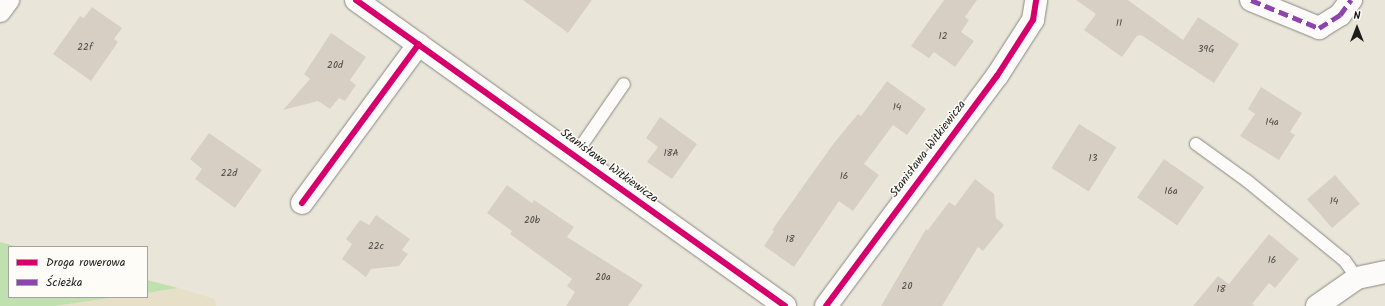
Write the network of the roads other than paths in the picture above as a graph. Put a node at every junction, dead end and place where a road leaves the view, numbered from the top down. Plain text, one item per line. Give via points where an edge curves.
1 (8, 0) edge
2 (356, 0) edge
3 (1036, 0) edge
4 (1251, 0) edge
5 (1351, 0) edge
6 (0, 11) edge
7 (419, 44) junction
8 (624, 84) dead end
9 (1196, 144) dead end
10 (575, 155) junction
11 (302, 203) dead end
12 (1385, 272) edge
13 (1357, 278) junction
14 (785, 306) edge
15 (826, 306) edge
16 (1317, 306) edge

1 - 6 street
2 - 7 street, Stanisława Witkiewicza
3 - 15 street, Stanisława Witkiewicza via 1033,20 997,76
4 - 5 street via 1319,28 1340,15
7 - 10 street, Stanisława Witkiewicza
7 - 11 street
8 - 10 lane
9 - 13 lane via 1246,180 1345,261
10 - 14 street, Stanisława Witkiewicza
12 - 13 street
13 - 16 street

